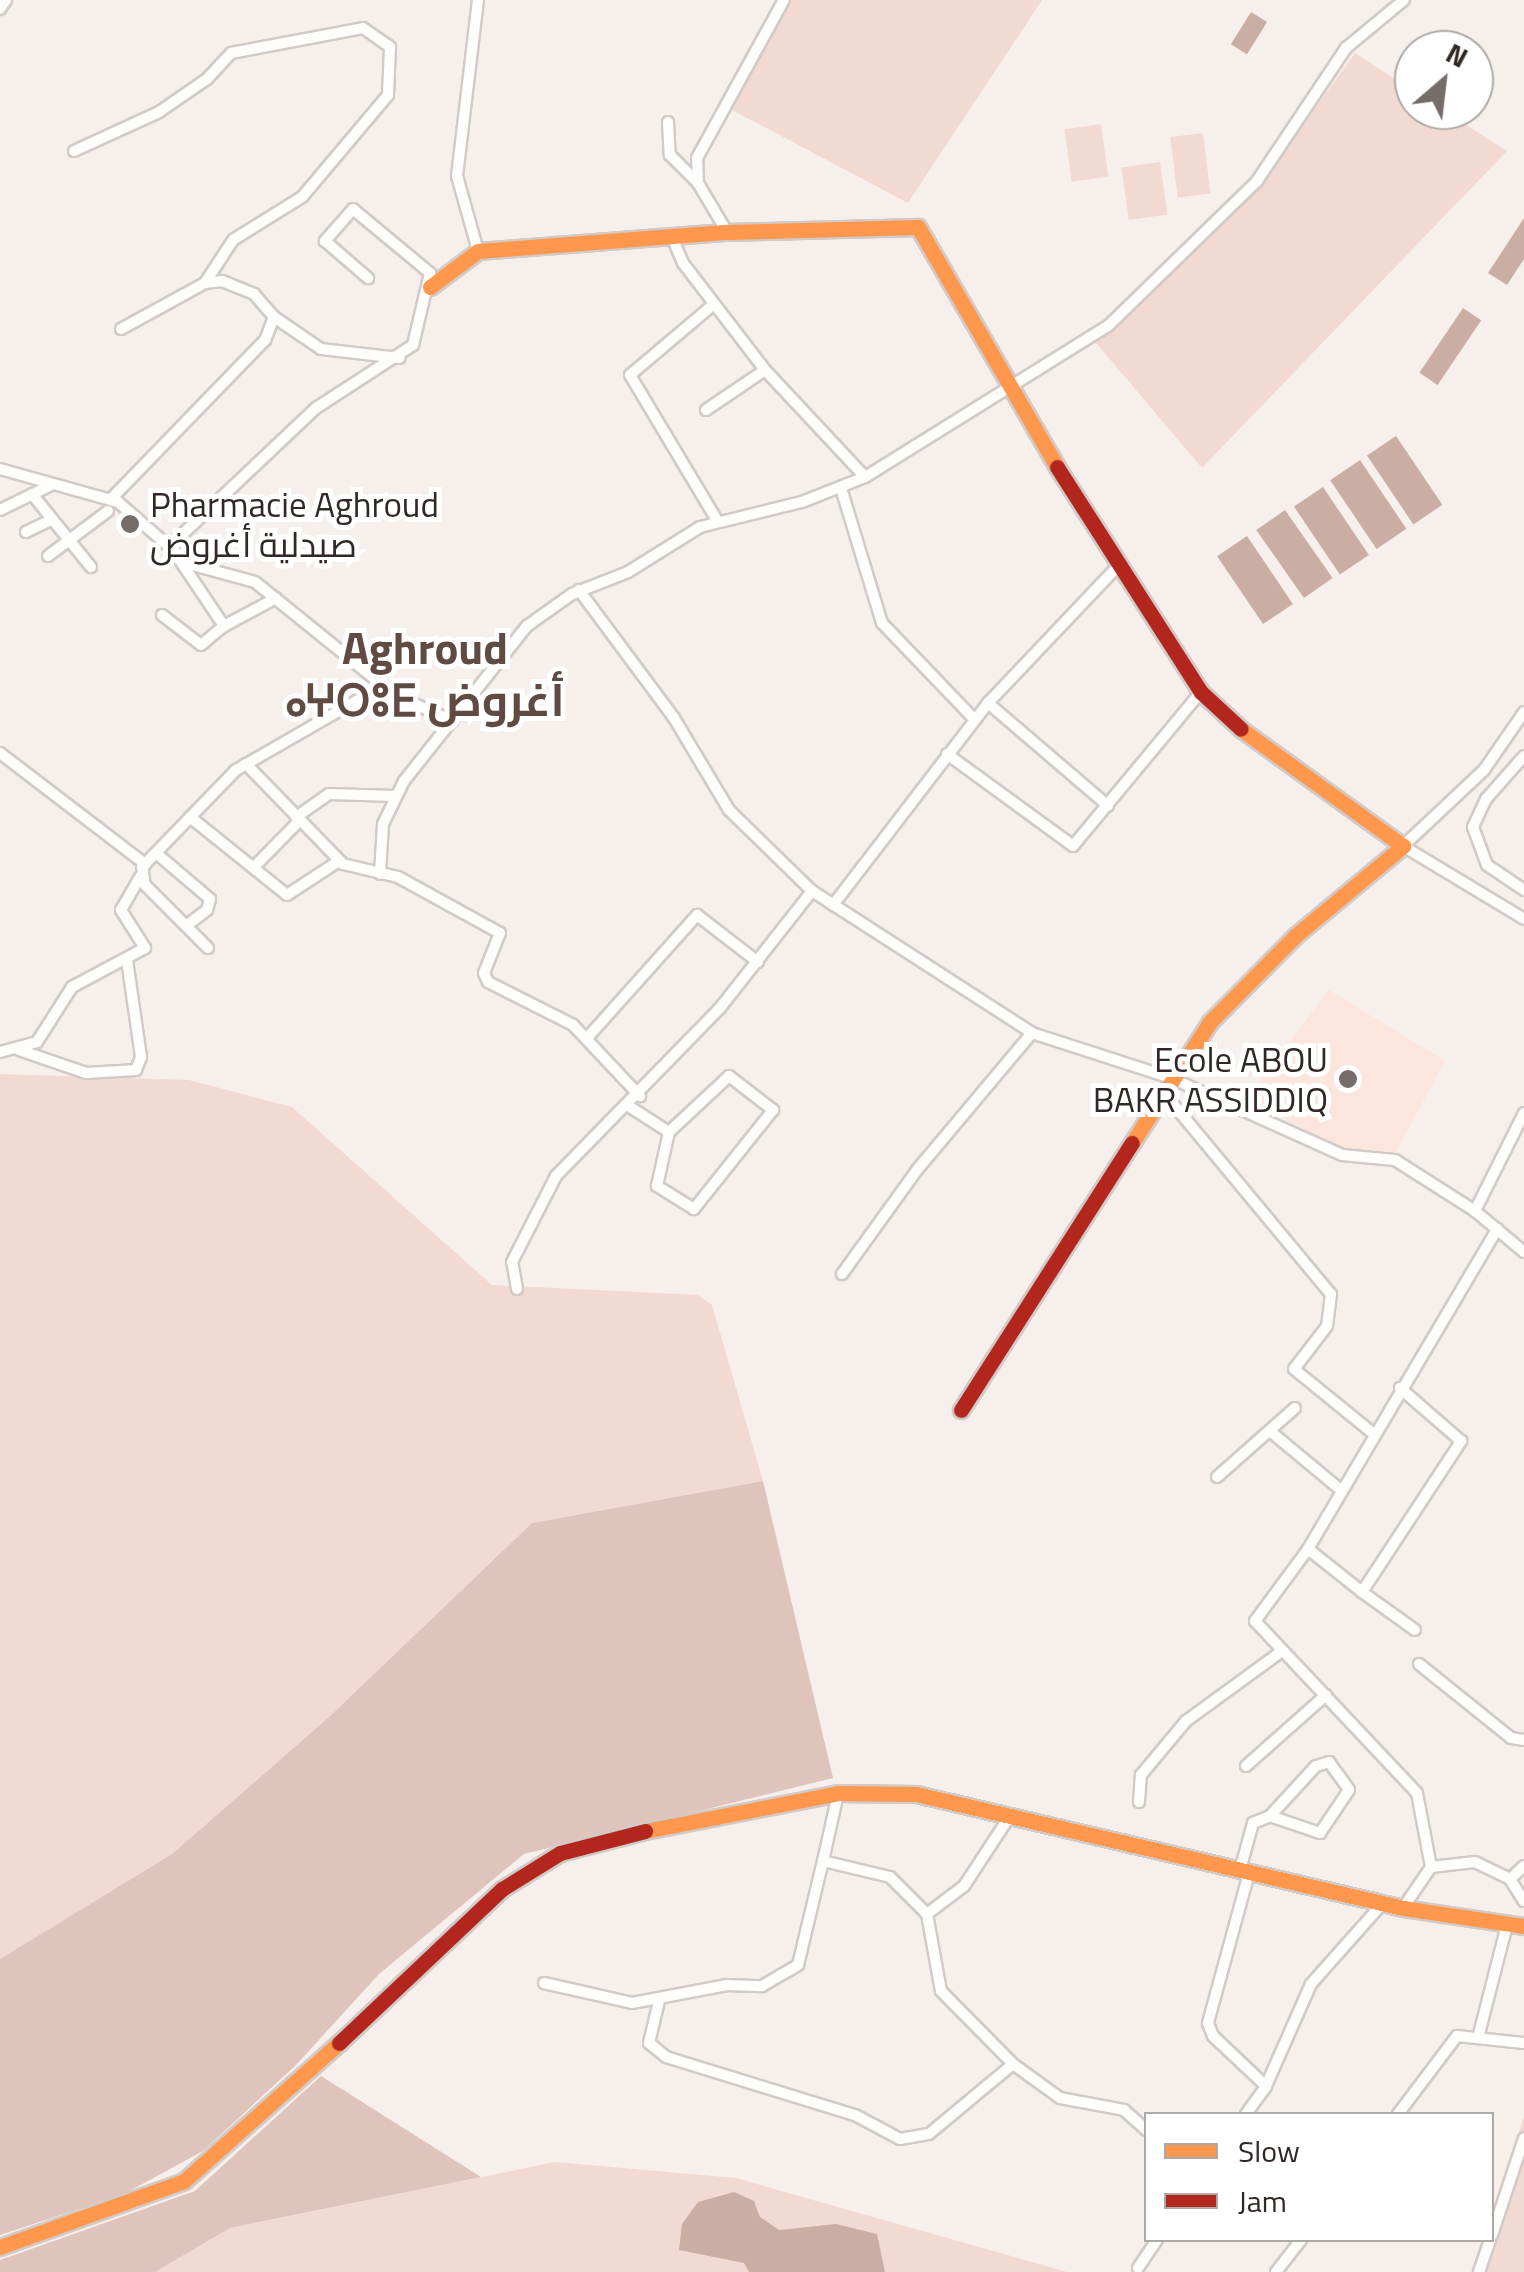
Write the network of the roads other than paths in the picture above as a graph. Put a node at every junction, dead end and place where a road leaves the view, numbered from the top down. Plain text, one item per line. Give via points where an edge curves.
1 (6, 0) edge
2 (478, 0) edge
3 (784, 0) edge
4 (1404, 0) edge
5 (0, 10) edge
6 (668, 122) dead end
7 (74, 150) dead end
8 (698, 183) junction
9 (727, 232) junction
10 (672, 237) junction
11 (478, 252) junction
12 (368, 278) dead end
13 (205, 283) junction
14 (430, 287) junction
15 (714, 304) junction
16 (274, 318) junction
17 (121, 329) dead end
18 (399, 358) junction
19 (765, 370) junction
20 (1011, 389) junction
21 (706, 410) dead end
22 (0, 469) edge
23 (865, 477) junction
24 (51, 485) junction
25 (842, 488) junction
26 (32, 494) junction
27 (110, 504) junction
28 (0, 510) edge
29 (51, 520) junction
30 (718, 522) junction
31 (26, 532) dead end
32 (69, 541) junction
33 (173, 551) junction
34 (48, 556) dead end
35 (91, 568) dead end
36 (1116, 568) junction
37 (580, 590) junction
38 (276, 598) junction
39 (162, 616) dead end
40 (224, 626) junction
41 (382, 686) junction
42 (1201, 692) junction
43 (988, 703) junction
44 (1524, 712) edge
45 (974, 719) junction
46 (452, 721) junction
47 (0, 753) edge
48 (947, 754) junction
49 (1524, 756) edge
50 (246, 764) junction
51 (395, 796) junction
52 (1108, 806) junction
53 (190, 817) junction
54 (298, 819) junction
55 (1403, 846) junction
56 (156, 853) junction
57 (339, 861) junction
58 (145, 864) junction
59 (255, 866) junction
60 (380, 874) junction
61 (140, 876) junction
62 (1524, 890) edge
63 (812, 891) junction
64 (833, 904) junction
65 (1524, 919) edge
66 (186, 926) junction
67 (208, 948) dead end
68 (127, 960) junction
69 (758, 962) junction
70 (1032, 1033) junction
71 (588, 1038) junction
72 (18, 1050) junction
73 (0, 1052) edge
74 (1167, 1084) junction
75 (640, 1096) junction
76 (630, 1107) junction
77 (1524, 1113) edge
78 (668, 1132) junction
79 (1475, 1211) junction
80 (1498, 1229) junction
81 (1524, 1252) edge
82 (842, 1274) dead end
83 (517, 1289) dead end
84 (1400, 1388) junction
85 (1295, 1408) dead end
86 (961, 1410) dead end
87 (1271, 1432) junction
88 (1375, 1435) junction
89 (1217, 1476) dead end
90 (1342, 1491) junction
91 (1308, 1550) junction
92 (1362, 1592) junction
93 (1416, 1630) dead end
94 (1282, 1650) junction
95 (1419, 1664) dead end
96 (1326, 1695) junction
97 (1524, 1740) edge
98 (1246, 1766) dead end
99 (838, 1794) junction
100 (1139, 1802) dead end
101 (1010, 1816) junction
102 (1270, 1816) junction
103 (823, 1861) junction
104 (1524, 1866) edge
105 (1431, 1868) junction
106 (1245, 1872) junction
107 (1510, 1879) junction
108 (1524, 1901) edge
109 (1383, 1904) junction
110 (1403, 1908) junction
111 (927, 1914) junction
112 (1516, 1925) edge
113 (544, 1983) dead end
114 (659, 2001) junction
115 (1479, 2034) junction
116 (1524, 2043) edge
117 (1013, 2064) junction
118 (1266, 2086) junction
119 (1247, 2112) edge
120 (1400, 2112) edge
121 (1144, 2128) edge
122 (1524, 2138) edge
123 (1494, 2228) edge
124 (1156, 2242) edge
125 (1299, 2242) edge
126 (1489, 2242) edge
127 (0, 2247) edge
128 (1138, 2268) dead end
129 (1276, 2272) edge
130 (1479, 2272) edge

1 - 5 street
2 - 11 street via 457,176
3 - 8 street via 697,158
4 - 20 street via 1346,48 1257,182 1183,258 1108,326
6 - 8 street via 670,155
7 - 13 street via 160,112 207,80 231,53 346,29 383,38 394,63 388,95 302,196 233,240
8 - 9 street
9 - 10 street
9 - 20 street via 918,228
10 - 11 street
10 - 15 street
11 - 14 street
12 - 14 street via 325,242 353,209 426,267
13 - 16 street via 236,286
13 - 17 street
14 - 18 street via 412,346
15 - 19 street
15 - 30 street via 630,375
16 - 18 street via 321,349
16 - 27 street via 253,354
18 - 33 street via 328,398
19 - 21 street
19 - 23 street
20 - 23 street
20 - 36 street
22 - 24 street
23 - 25 street
24 - 26 street
24 - 27 street
25 - 30 street
25 - 45 street via 882,623
26 - 28 street
26 - 29 street
27 - 32 street
27 - 33 street
29 - 31 street
29 - 32 street
30 - 37 street
32 - 34 street
32 - 35 street
33 - 38 street via 198,568 235,572
33 - 40 street
36 - 42 street
36 - 43 street
37 - 46 street via 527,626
37 - 63 street via 674,718 729,810
38 - 40 street
38 - 41 street
39 - 40 street via 201,645
41 - 46 street
41 - 50 street
42 - 52 street
42 - 55 street via 1258,744
43 - 45 street
43 - 52 street
44 - 55 street via 1484,770
45 - 48 street
46 - 51 street
47 - 58 street
48 - 52 street via 1068,845 1078,843
48 - 64 street
49 - 62 street via 1486,799 1473,827 1487,865
50 - 53 street
50 - 54 street
51 - 54 street via 329,794
51 - 60 street via 383,824
53 - 56 street
53 - 59 street
54 - 57 street
54 - 59 street
55 - 65 street
55 - 74 street via 1295,936 1210,1022
56 - 58 street
56 - 66 street via 210,899 207,910
57 - 59 street via 293,896
57 - 60 street
58 - 61 street
60 - 71 street via 405,880 500,933 484,974 488,982 556,1014
61 - 66 street
61 - 68 street via 122,910 145,945
63 - 64 street
63 - 69 street
64 - 70 street
66 - 67 street
68 - 72 street via 72,986 45,1034
68 - 72 street via 141,1057 136,1070 86,1073
69 - 71 street via 697,915
69 - 75 street
70 - 74 street
70 - 82 street via 917,1170
71 - 75 street
72 - 73 street
74 - 79 street via 1342,1155 1396,1160
74 - 86 street
74 - 88 street via 1331,1294 1327,1326 1294,1370
75 - 76 street
76 - 78 street
76 - 83 street via 588,1136 546,1190 512,1262
77 - 79 street
78 - 78 street via 730,1076 773,1110 694,1209 657,1186
79 - 80 street
80 - 81 street
80 - 84 street
84 - 88 street
84 - 92 street via 1463,1438
85 - 87 street
87 - 89 street
87 - 90 street
88 - 90 street
90 - 91 street
91 - 92 street
91 - 94 street via 1254,1622
92 - 93 street
94 - 96 street
94 - 100 street via 1186,1721 1141,1776
95 - 97 street via 1512,1738
96 - 98 street
96 - 105 street via 1417,1793
99 - 101 street via 916,1794
99 - 103 street
99 - 127 street via 654,1829 560,1854 526,1871 184,2182
101 - 106 street
101 - 111 street via 964,1886
102 - 102 street via 1324,1762 1350,1790 1320,1833
102 - 106 street via 1253,1824
103 - 111 street via 890,1877
103 - 114 street via 798,1964 762,1986 727,1985
104 - 107 street
105 - 107 street via 1476,1862
105 - 110 street
106 - 109 street
106 - 118 street via 1208,2023 1213,2036
107 - 108 street
109 - 110 street
109 - 118 street via 1311,1984
110 - 112 street
111 - 117 street via 942,1992
112 - 115 street
113 - 114 street via 584,1996
114 - 117 street via 649,2043 666,2057 855,2116 900,2139 929,2134
115 - 116 street
115 - 120 street via 1458,2036
117 - 121 street via 1060,2098 1124,2110
118 - 119 street
122 - 123 street
124 - 128 street
125 - 129 street
126 - 130 street

